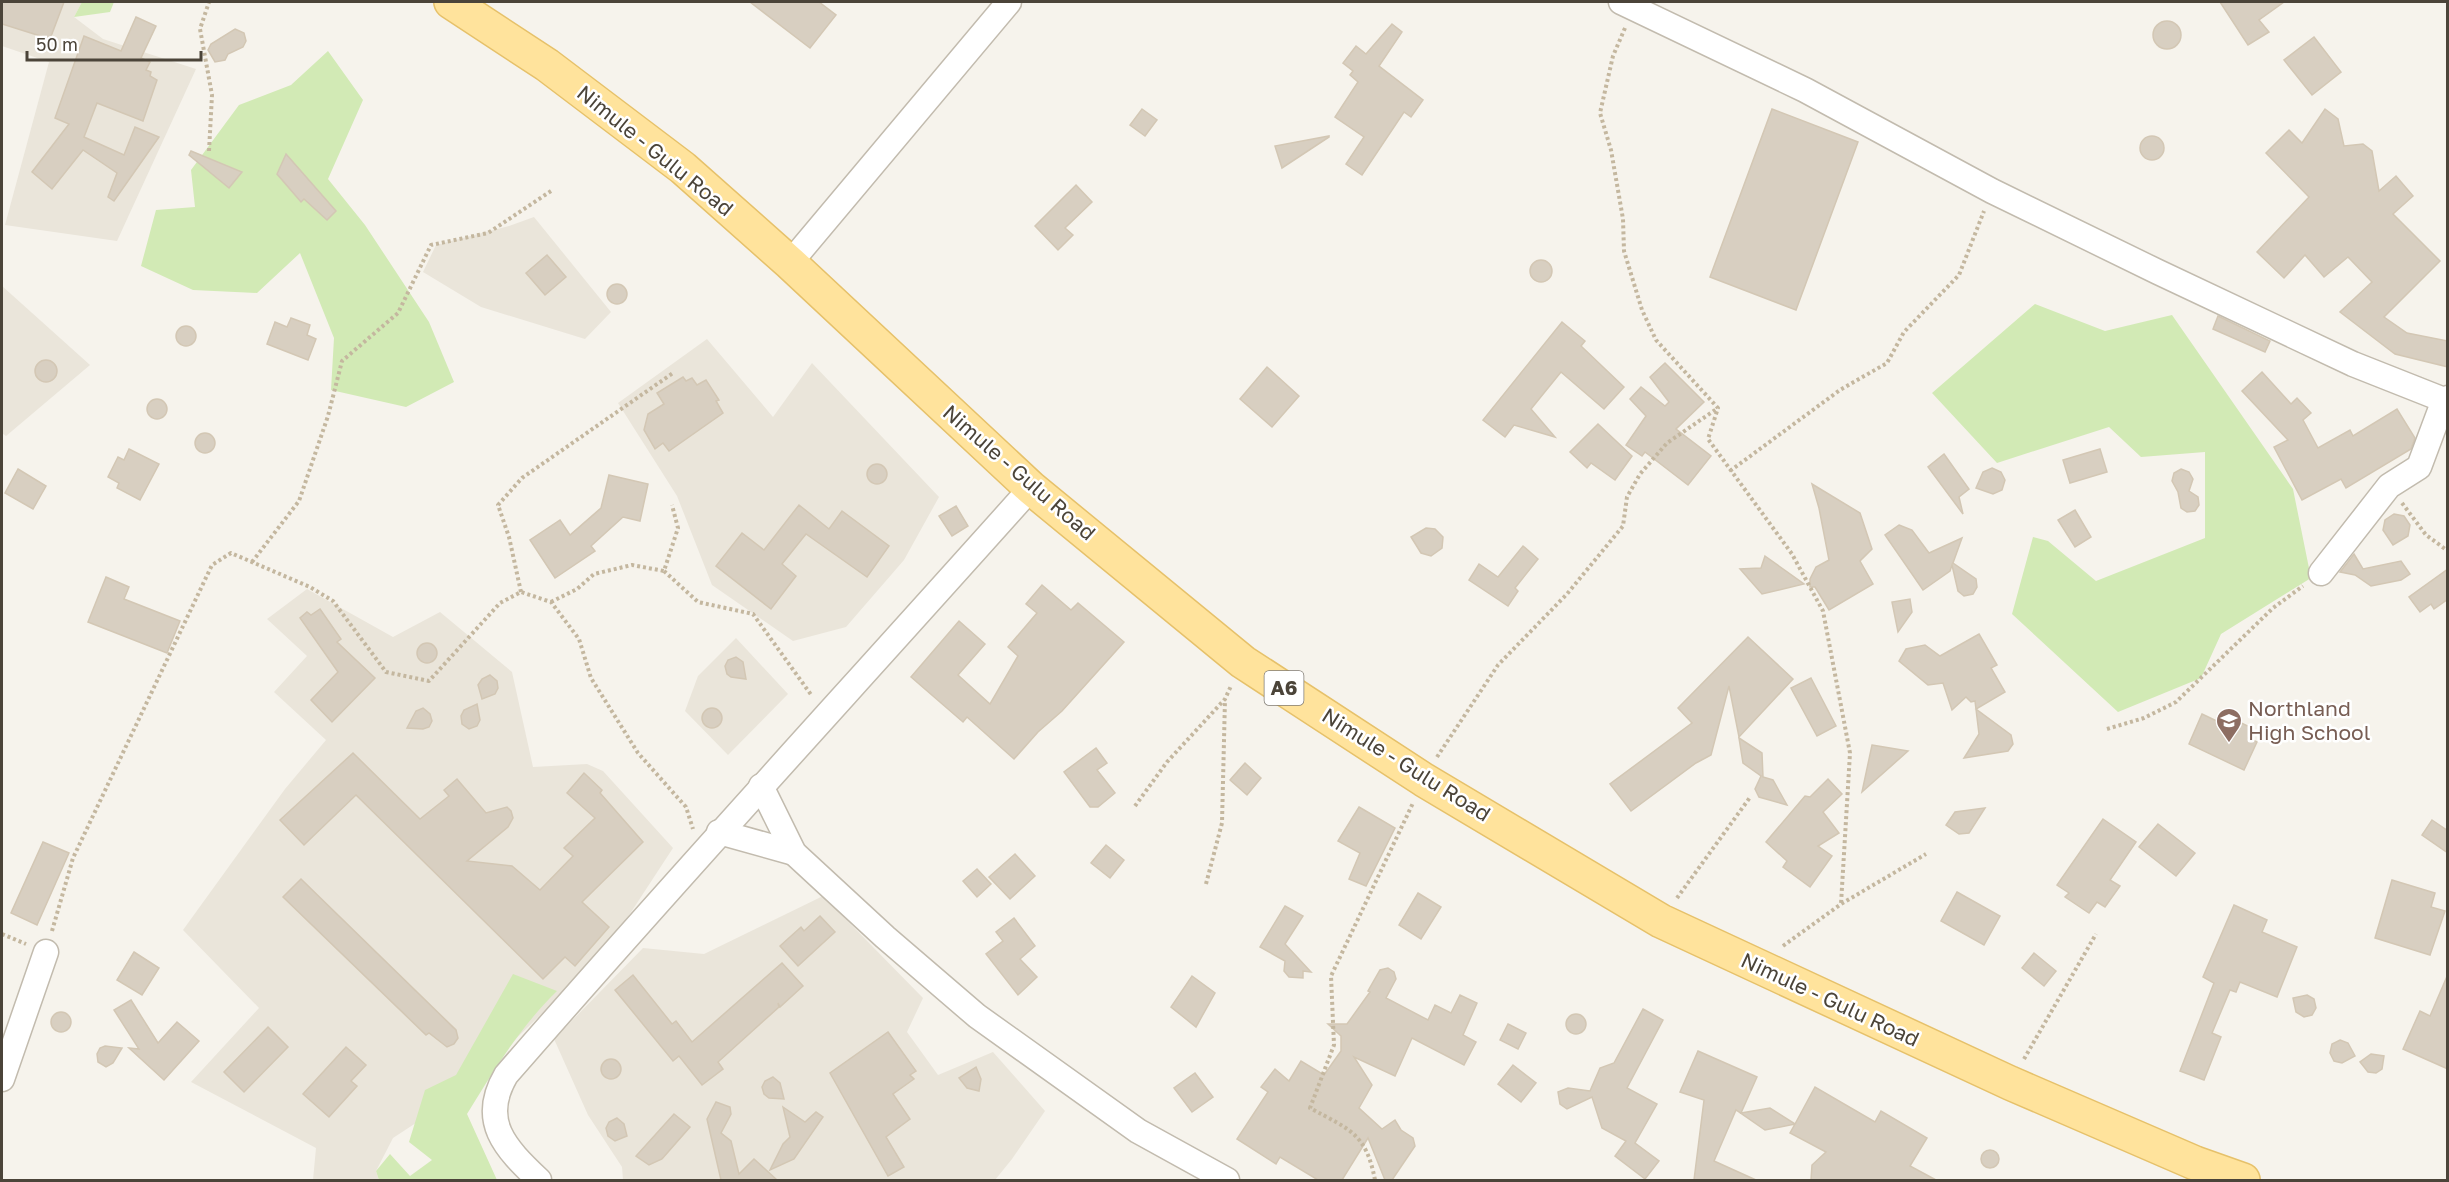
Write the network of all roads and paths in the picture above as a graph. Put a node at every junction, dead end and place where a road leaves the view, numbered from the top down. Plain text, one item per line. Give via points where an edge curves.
1 (209, 2) edge
2 (452, 2) edge
3 (1009, 2) edge
4 (1627, 4) edge
5 (209, 151) dead end
6 (551, 190) dead end
7 (1992, 191) junction
8 (790, 263) junction
9 (673, 373) dead end
10 (2446, 399) edge
11 (1730, 471) junction
12 (2389, 486) junction
13 (1031, 488) junction
14 (672, 505) dead end
15 (2448, 551) edge
16 (252, 562) junction
17 (664, 571) junction
18 (2321, 573) joint
19 (521, 592) junction
20 (551, 602) junction
21 (1243, 662) junction
22 (1225, 699) junction
23 (827, 717) junction
24 (2107, 729) dead end
25 (761, 786) junction
26 (1751, 796) dead end
27 (1136, 806) dead end
28 (719, 832) junction
29 (700, 852) junction
30 (794, 854) junction
31 (1926, 854) dead end
32 (1206, 884) dead end
33 (1840, 904) junction
34 (1661, 921) junction
35 (2096, 934) dead end
36 (46, 952) joint
37 (1756, 966) junction
38 (2, 1080) edge
39 (2010, 1083) junction
40 (538, 1180) edge
41 (1227, 1180) edge
42 (2243, 1180) edge

1 - 5 path via 200,29 212,95
2 - 8 main road, Nimule - Gulu Road / A6 via 547,65 683,168
3 - 8 street
4 - 7 street via 1814,94
4 - 11 path via 1600,113 1623,219 1624,251 1642,310 1656,340 1718,408 1708,439
6 - 16 path via 488,233 431,245 398,313 342,361 328,417 299,501
7 - 10 street via 2353,364
7 - 11 path via 1959,275 1904,332 1887,363 1840,390
8 - 13 main road, Nimule - Gulu Road / A6
9 - 19 path via 522,478 498,505
10 - 12 street via 2419,467
11 - 33 path via 1792,554 1823,611 1850,753
12 - 15 path via 2426,535
12 - 18 street
13 - 21 main road, Nimule - Gulu Road / A6
13 - 23 street
14 - 17 path via 678,528
16 - 19 path via 333,601 386,672 429,681 500,603
16 - 36 path via 231,553 212,566 73,858
17 - 20 path via 632,565 594,574 577,589
17 - 23 path via 698,602 753,614
18 - 24 path via 2273,608 2176,702 2144,718
19 - 20 path
20 - 29 path via 579,639 591,678 638,753 686,807
21 - 22 path
21 - 34 main road, Nimule - Gulu Road / A6 via 1424,780
22 - 27 path via 1167,762
22 - 32 path via 1222,823
23 - 25 street
25 - 28 street
25 - 30 street
26 - 34 path
28 - 29 street
28 - 30 street
29 - 40 street via 497,1090 493,1105 499,1131
30 - 41 street via 977,1016 1138,1131
31 - 33 path
33 - 37 path
34 - 37 main road, Nimule - Gulu Road / A6
35 - 39 path
36 - 38 street
37 - 39 main road, Nimule - Gulu Road / A6
39 - 42 main road, Nimule - Gulu Road / A6

